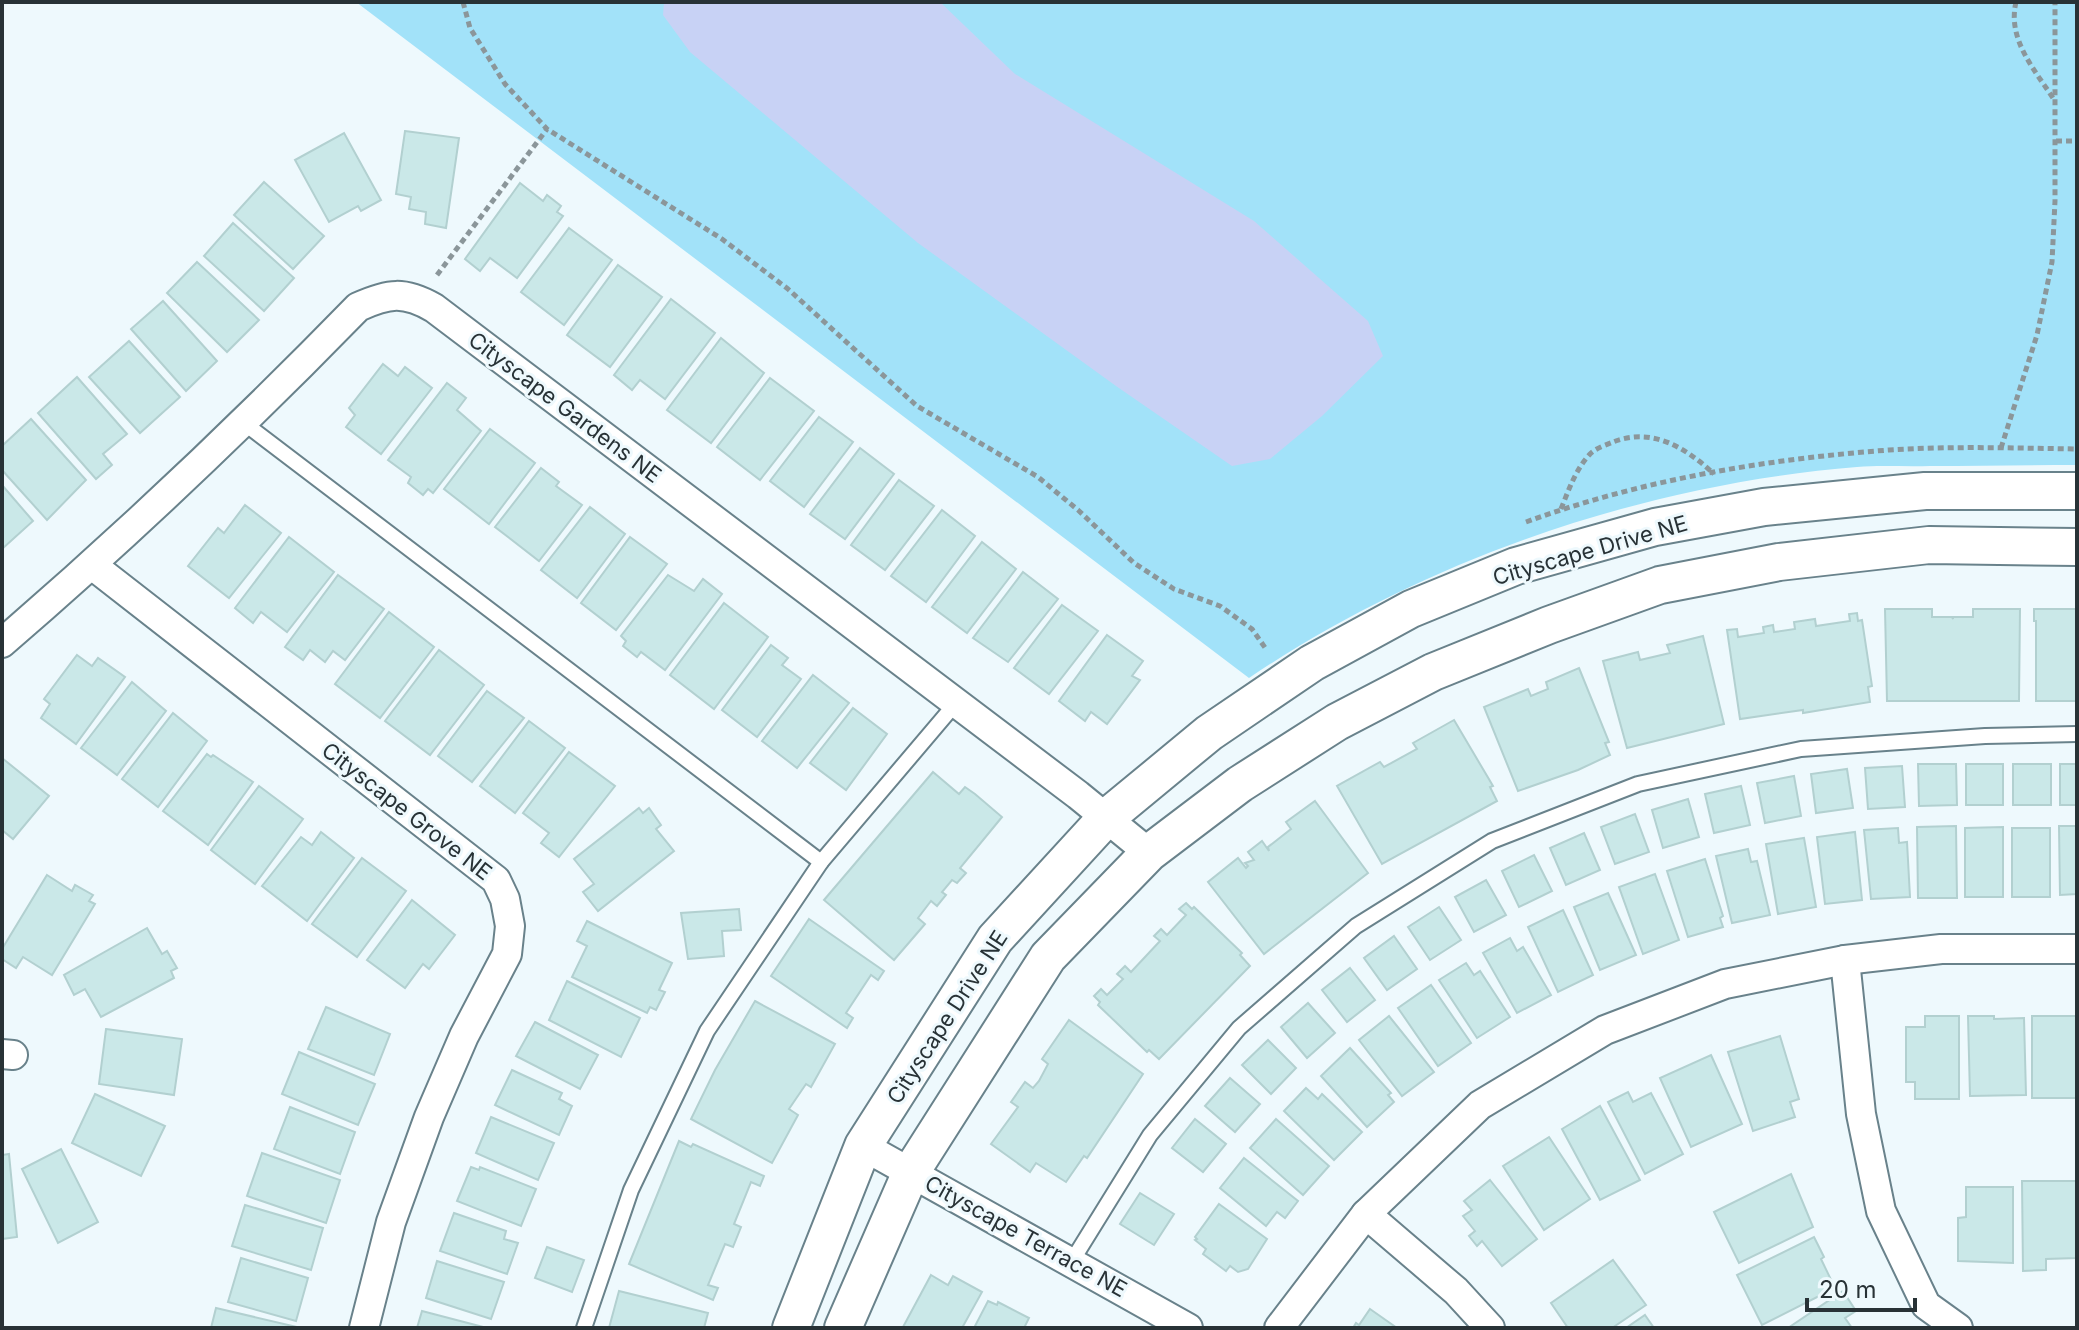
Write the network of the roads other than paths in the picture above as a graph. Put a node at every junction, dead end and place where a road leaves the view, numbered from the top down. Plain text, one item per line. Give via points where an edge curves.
1 (244, 423) junction
2 (2077, 491) edge
3 (2077, 547) edge
4 (92, 565) junction
5 (2, 643) edge
6 (956, 703) junction
7 (2077, 734) edge
8 (1106, 818) junction
9 (1149, 853) junction
10 (821, 862) junction
11 (2077, 949) edge
12 (1845, 960) junction
13 (863, 1146) junction
14 (911, 1172) junction
15 (1366, 1214) junction
16 (1072, 1261) junction
17 (364, 1328) edge
18 (584, 1328) edge
19 (791, 1328) edge
20 (843, 1328) edge
21 (1188, 1328) edge
22 (1279, 1328) edge
23 (1490, 1328) edge
24 (1958, 1328) edge

1 - 4 street
1 - 6 street, Cityscape Gardens NE via 358,307 381,296 418,299
1 - 10 lane
2 - 8 street, Cityscape Drive NE via 1925,491 1764,507 1655,527 1516,566 1411,609 1312,663 1209,733
3 - 9 street via 1929,545 1779,562 1660,585 1433,672 1337,722 1240,784
4 - 5 street
4 - 17 street, Cityscape Grove NE via 496,880 505,899 510,926 507,954 429,1117 391,1222
6 - 8 street, Cityscape Gardens NE
6 - 10 lane
7 - 16 lane via 1801,749 1638,784 1492,841 1356,926 1239,1028 1150,1135
8 - 9 street, Cityscape Gardens NE
8 - 13 street, Cityscape Drive NE via 995,939
9 - 14 street via 1048,957
10 - 18 lane via 707,1031 631,1190
11 - 12 street via 1941,949
12 - 15 street via 1725,984 1605,1030 1480,1105
12 - 24 street via 1861,1114 1881,1211 1926,1305
13 - 14 street, Cityscape Terrace NE
13 - 19 street, Cityscape Drive NE
14 - 16 street, Cityscape Terrace NE
14 - 20 street
15 - 22 street
15 - 23 street via 1456,1291
16 - 21 street, Cityscape Terrace NE

